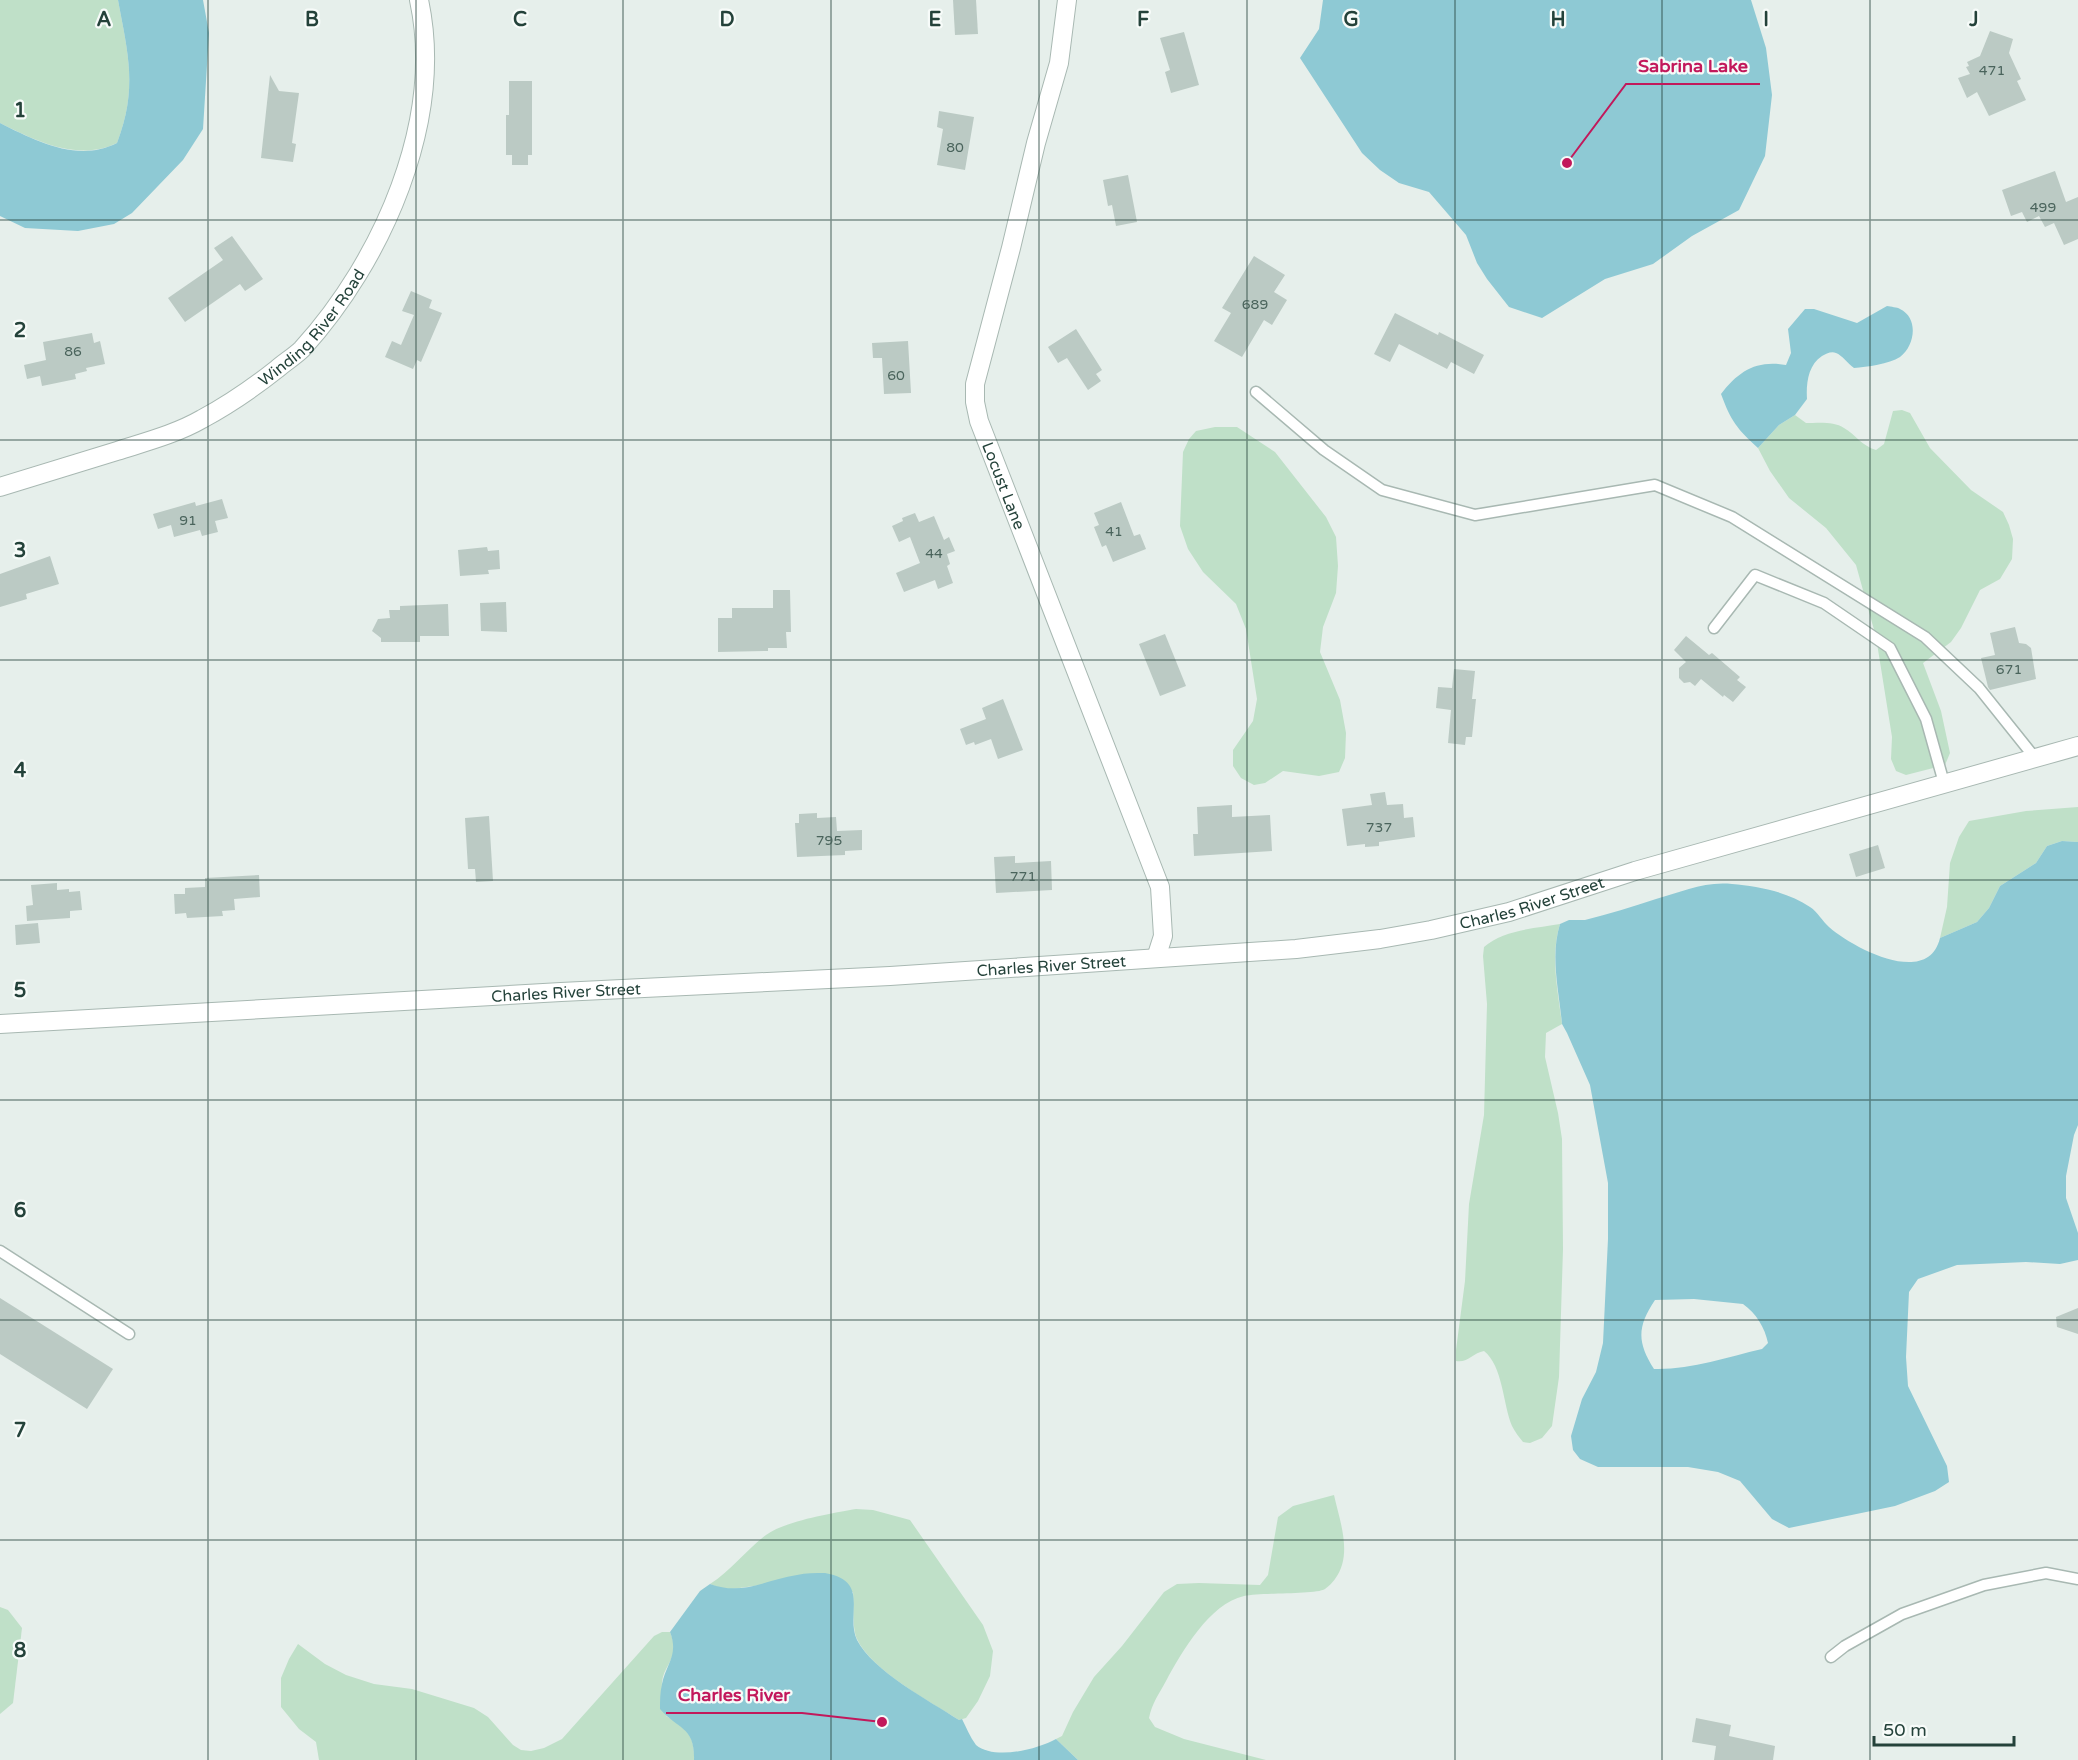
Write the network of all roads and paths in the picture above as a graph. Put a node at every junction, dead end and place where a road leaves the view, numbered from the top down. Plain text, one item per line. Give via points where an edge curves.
1 (419, 0) edge
2 (1067, 0) edge
3 (1256, 392) dead end
4 (0, 487) edge
5 (1714, 628) dead end
6 (2078, 746) edge
7 (2035, 758) junction
8 (1944, 783) junction
9 (1156, 958) junction
10 (0, 1024) edge
11 (0, 1251) edge
12 (129, 1334) dead end
13 (2078, 1579) edge
14 (1831, 1657) dead end

1 - 4 street, Winding River Road via 424,26 424,72 406,174 378,239 344,294 301,350 250,390 200,421
2 - 9 street, Locust Lane via 1059,63 975,384 975,402 983,432 1160,887 1162,936
3 - 7 lane via 1324,450 1382,490 1475,515 1654,485 1732,516 1925,637 1979,688
5 - 8 lane via 1755,574 1833,609 1890,648 1926,719
6 - 7 street, Charles River Street
7 - 8 street, Charles River Street
8 - 9 street, Charles River Street via 1645,868 1521,908 1431,930 1296,949
9 - 10 street, Charles River Street
11 - 12 lane
13 - 14 lane via 2046,1573 1984,1585 1902,1614

